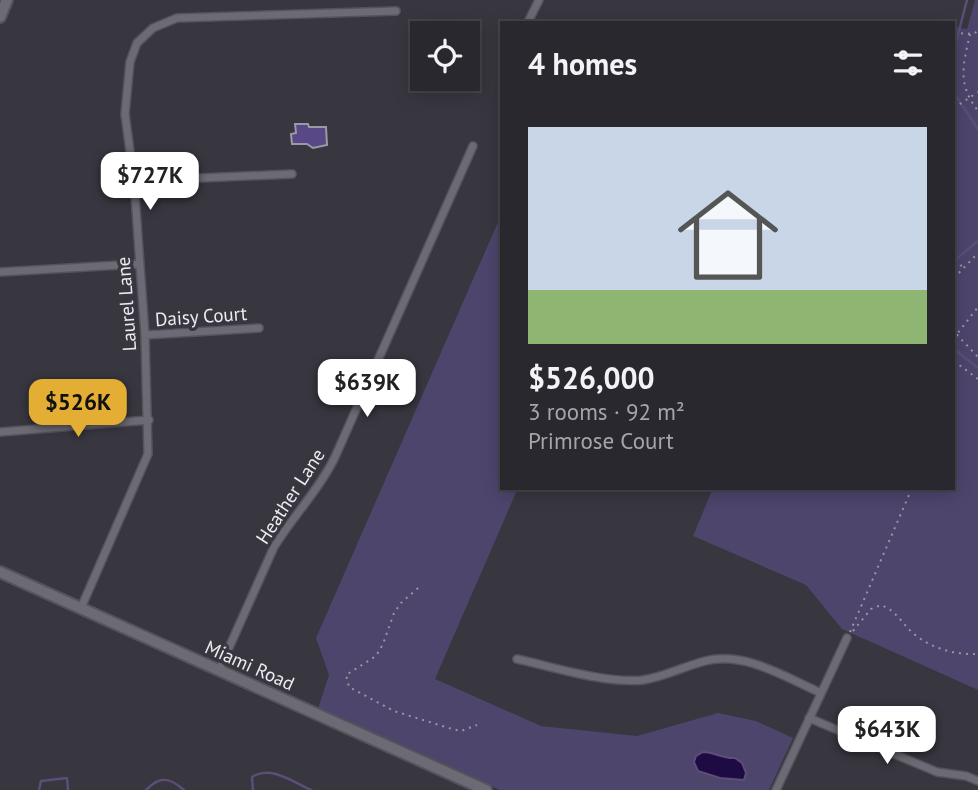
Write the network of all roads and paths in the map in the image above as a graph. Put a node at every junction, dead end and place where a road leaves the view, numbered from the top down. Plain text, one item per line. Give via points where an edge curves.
1 (7, 0) edge
2 (539, 0) edge
3 (396, 11) dead end
4 (0, 17) edge
5 (528, 21) edge
6 (978, 31) edge
7 (955, 33) edge
8 (967, 34) junction
9 (978, 92) edge
10 (968, 99) junction
11 (955, 107) edge
12 (978, 111) edge
13 (473, 146) dead end
14 (292, 174) dead end
15 (134, 181) junction
16 (978, 253) edge
17 (955, 263) edge
18 (138, 264) junction
19 (963, 267) junction
20 (0, 272) edge
21 (955, 277) edge
22 (978, 307) edge
23 (259, 328) dead end
24 (955, 330) edge
25 (145, 335) junction
26 (958, 336) junction
27 (955, 338) edge
28 (978, 357) edge
29 (955, 362) edge
30 (978, 379) edge
31 (149, 420) junction
32 (0, 432) edge
33 (911, 490) edge
34 (0, 572) edge
35 (418, 588) dead end
36 (81, 608) junction
37 (847, 638) junction
38 (978, 654) edge
39 (517, 659) dead end
40 (219, 670) junction
41 (821, 693) junction
42 (809, 718) junction
43 (477, 725) dead end
44 (978, 781) edge
45 (486, 790) edge
46 (776, 790) edge

1 - 4 street
2 - 5 street
3 - 15 street, Laurel Lane via 177,18 153,28 137,43 130,62 125,114
6 - 8 path
7 - 8 path
8 - 10 path via 962,73
9 - 10 path
10 - 11 path
10 - 12 path
13 - 40 street, Heather Lane via 330,468 274,547
14 - 15 street
15 - 18 street, Laurel Lane
16 - 19 path
17 - 19 path
18 - 20 street
18 - 25 street, Laurel Lane
19 - 21 path
22 - 26 path
23 - 25 street, Daisy Court
24 - 26 path
25 - 31 street, Laurel Lane
26 - 27 path
26 - 28 path
29 - 30 path
31 - 32 street
31 - 36 street, Laurel Lane via 148,454
33 - 37 path
34 - 36 street, Miami Road
35 - 43 path via 394,613 376,656 346,675 349,687 394,711 452,729
36 - 40 street, Miami Road
37 - 38 path via 871,609 881,605 932,646
37 - 41 street
39 - 41 street via 614,680 644,680 708,660 729,659 750,662
40 - 45 street, Miami Road
41 - 42 street
42 - 44 street via 937,772
42 - 46 street

